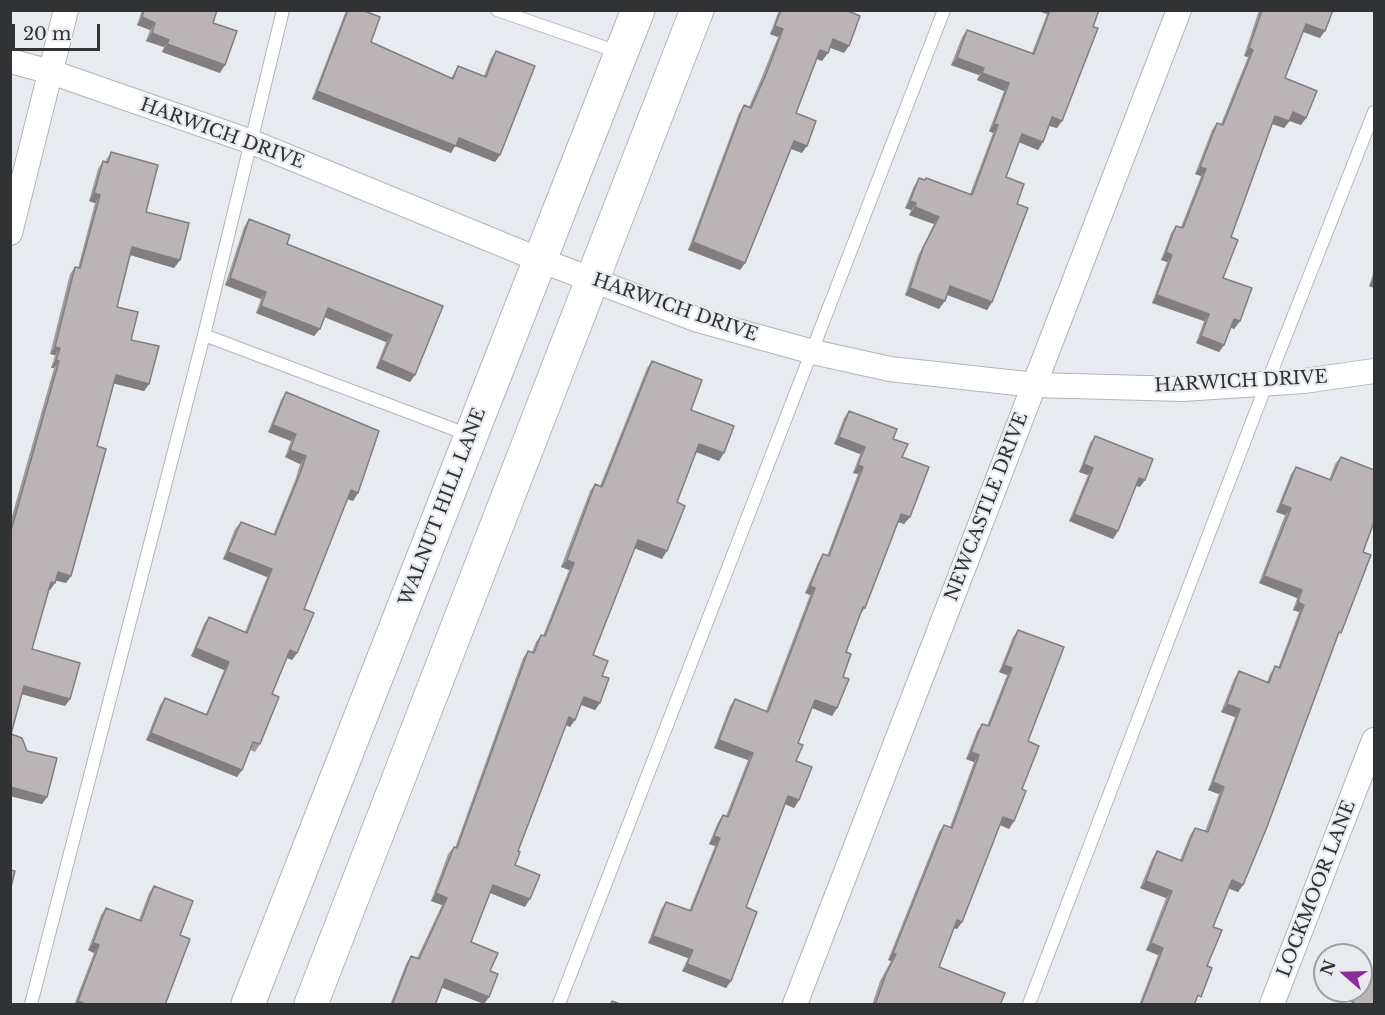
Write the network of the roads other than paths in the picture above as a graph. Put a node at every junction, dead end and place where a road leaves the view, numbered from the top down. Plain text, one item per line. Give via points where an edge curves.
1 (66, 10) edge
2 (283, 10) edge
3 (497, 10) edge
4 (638, 10) edge
5 (697, 10) edge
6 (944, 10) edge
7 (1179, 10) edge
8 (621, 53) junction
9 (10, 61) edge
10 (51, 72) junction
11 (1374, 112) edge
12 (252, 142) junction
13 (10, 233) edge
14 (540, 260) junction
15 (592, 280) junction
16 (204, 334) junction
17 (813, 352) junction
18 (1374, 372) edge
19 (1035, 384) junction
20 (1267, 384) junction
21 (471, 436) junction
22 (1374, 740) edge
23 (31, 1005) edge
24 (248, 1005) edge
25 (311, 1005) edge
26 (559, 1005) edge
27 (795, 1005) edge
28 (1029, 1005) edge
29 (1272, 1005) edge

1 - 10 street
2 - 12 lane
3 - 8 lane
4 - 8 main road, WALNUT HILL LANE
5 - 15 main road
6 - 17 lane
7 - 19 street, NEWCASTLE DRIVE
8 - 14 main road, WALNUT HILL LANE
9 - 10 street, HARWICH DRIVE
10 - 12 street, HARWICH DRIVE
10 - 13 street
11 - 20 lane
12 - 14 street, HARWICH DRIVE
12 - 16 lane
14 - 15 street, HARWICH DRIVE
14 - 21 main road, WALNUT HILL LANE
15 - 17 street, HARWICH DRIVE via 698,320
15 - 25 main road
16 - 21 lane
16 - 23 lane
17 - 19 street, HARWICH DRIVE via 890,369
17 - 26 lane
18 - 20 street, HARWICH DRIVE
19 - 20 street, HARWICH DRIVE via 1183,389
19 - 27 street, NEWCASTLE DRIVE
20 - 28 lane
21 - 24 main road, WALNUT HILL LANE
22 - 29 street, LOCKMOOR LANE

